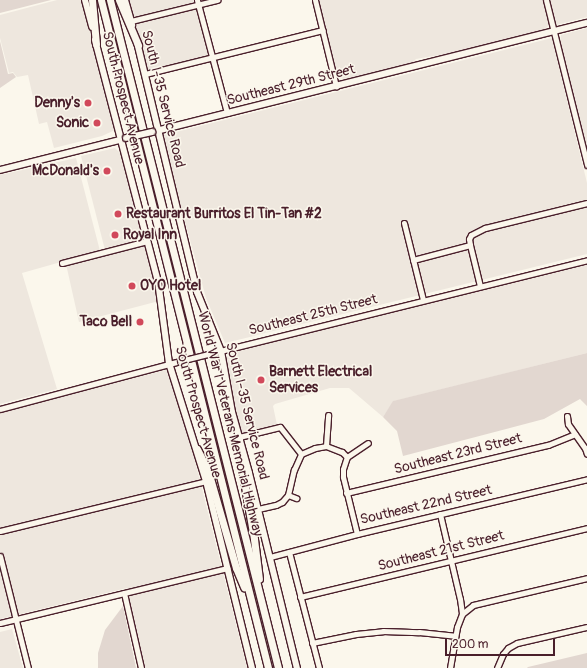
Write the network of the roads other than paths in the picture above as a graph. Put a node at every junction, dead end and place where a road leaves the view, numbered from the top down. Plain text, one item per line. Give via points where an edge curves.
1 (85, 0) edge
2 (92, 0) edge
3 (101, 0) edge
4 (110, 0) edge
5 (119, 0) edge
6 (125, 0) edge
7 (217, 0) edge
8 (315, 0) edge
9 (546, 0) edge
10 (198, 2) edge
11 (131, 21) junction
12 (587, 24) edge
13 (322, 30) junction
14 (554, 32) junction
15 (96, 44) junction
16 (138, 45) junction
17 (212, 58) junction
18 (145, 74) junction
19 (336, 86) junction
20 (227, 114) junction
21 (159, 130) junction
22 (120, 140) junction
23 (586, 154) edge
24 (587, 165) edge
25 (0, 170) edge
26 (587, 203) edge
27 (404, 223) dead end
28 (147, 241) junction
29 (470, 245) junction
30 (413, 260) junction
31 (587, 260) edge
32 (62, 262) dead end
33 (480, 286) junction
34 (423, 300) junction
35 (221, 351) junction
36 (169, 364) junction
37 (0, 409) edge
38 (328, 415) dead end
39 (566, 416) dead end
40 (575, 434) junction
41 (239, 437) junction
42 (368, 443) dead end
43 (326, 446) junction
44 (197, 449) junction
45 (301, 454) junction
46 (587, 454) edge
47 (347, 457) junction
48 (587, 479) edge
49 (206, 481) junction
50 (346, 493) junction
51 (288, 495) junction
52 (296, 498) dead end
53 (258, 509) junction
54 (440, 514) junction
55 (587, 528) edge
56 (0, 531) edge
57 (357, 534) junction
58 (289, 552) junction
59 (0, 556) edge
60 (270, 557) junction
61 (452, 560) junction
62 (227, 568) junction
63 (587, 578) edge
64 (124, 593) junction
65 (300, 597) junction
66 (460, 599) junction
67 (473, 605) junction
68 (262, 607) junction
69 (252, 608) junction
70 (462, 614) junction
71 (15, 620) junction
72 (0, 623) edge
73 (587, 627) edge
74 (455, 636) junction
75 (312, 644) junction
76 (28, 668) edge
77 (141, 668) edge
78 (252, 668) edge
79 (268, 668) edge
80 (278, 668) edge
81 (297, 668) edge
82 (319, 668) edge
83 (450, 668) edge
84 (498, 668) edge

1 - 15 main road, South Prospect Avenue
2 - 15 highway
3 - 69 highway, World War I Veterans Memorial Highway
4 - 68 highway, World War I Veterans Memorial Highway
5 - 16 highway
6 - 11 main road, South I-35 Service Road
7 - 10 street
8 - 13 street
9 - 14 street
10 - 11 street
10 - 17 street
11 - 16 main road, South I-35 Service Road
12 - 14 main road, Southeast 29th Street
13 - 17 street
13 - 19 street
14 - 19 main road, Southeast 29th Street
14 - 23 street
15 - 22 main road, South Prospect Avenue
16 - 18 main road, South I-35 Service Road
17 - 18 street
17 - 20 street
18 - 21 main road, South I-35 Service Road
19 - 20 main road, Southeast 29th Street
20 - 21 main road, Southeast 29th Street
21 - 22 main road, Southeast 29th Street, bridge
21 - 35 main road, South I-35 Service Road via 197,292
22 - 25 main road, Southeast 29th Street
22 - 28 main road, South Prospect Avenue
23 - 24 street
26 - 29 street via 485,228 471,235
27 - 30 street
28 - 32 street
28 - 36 main road, South Prospect Avenue via 161,296
29 - 30 street
29 - 33 street
30 - 34 street
31 - 33 street, Southeast 25th Street
33 - 34 street, Southeast 25th Street
34 - 35 street, Southeast 25th Street
35 - 36 street, Southeast 25th Street, bridge
35 - 41 main road, South I-35 Service Road
36 - 37 street, Southeast 25th Street
36 - 44 main road, South Prospect Avenue
38 - 43 street
39 - 40 street
40 - 46 street
40 - 50 street, Southeast 23rd Street via 548,444
41 - 45 street via 280,427
41 - 53 main road, South I-35 Service Road
41 - 68 highway
42 - 47 street
43 - 45 street
43 - 47 street via 342,452
44 - 49 main road, South Prospect Avenue
44 - 69 highway via 208,471 236,568
45 - 51 street
47 - 50 street via 343,469
48 - 54 street, Southeast 22nd Street
49 - 56 street
49 - 62 main road, South Prospect Avenue
50 - 57 street
51 - 52 street
51 - 53 street via 276,505
53 - 60 main road, South I-35 Service Road
54 - 57 street, Southeast 22nd Street
54 - 61 street
55 - 61 street, Southeast 21st Street
57 - 58 street, Southeast 22nd Street
58 - 60 street, Southeast 22nd Street
58 - 65 street
59 - 71 street
60 - 81 main road, South I-35 Service Road
61 - 65 street, Southeast 21st Street
61 - 66 street
62 - 64 street
62 - 78 main road, South Prospect Avenue
63 - 67 street
64 - 71 street
64 - 77 street
65 - 75 street
66 - 67 street via 466,605
66 - 70 street
67 - 70 street
68 - 80 highway, World War I Veterans Memorial Highway
69 - 79 highway, World War I Veterans Memorial Highway
70 - 74 street
71 - 72 street
71 - 76 street
73 - 84 street via 517,643 502,654
74 - 75 street via 383,631
74 - 83 street
75 - 82 street

